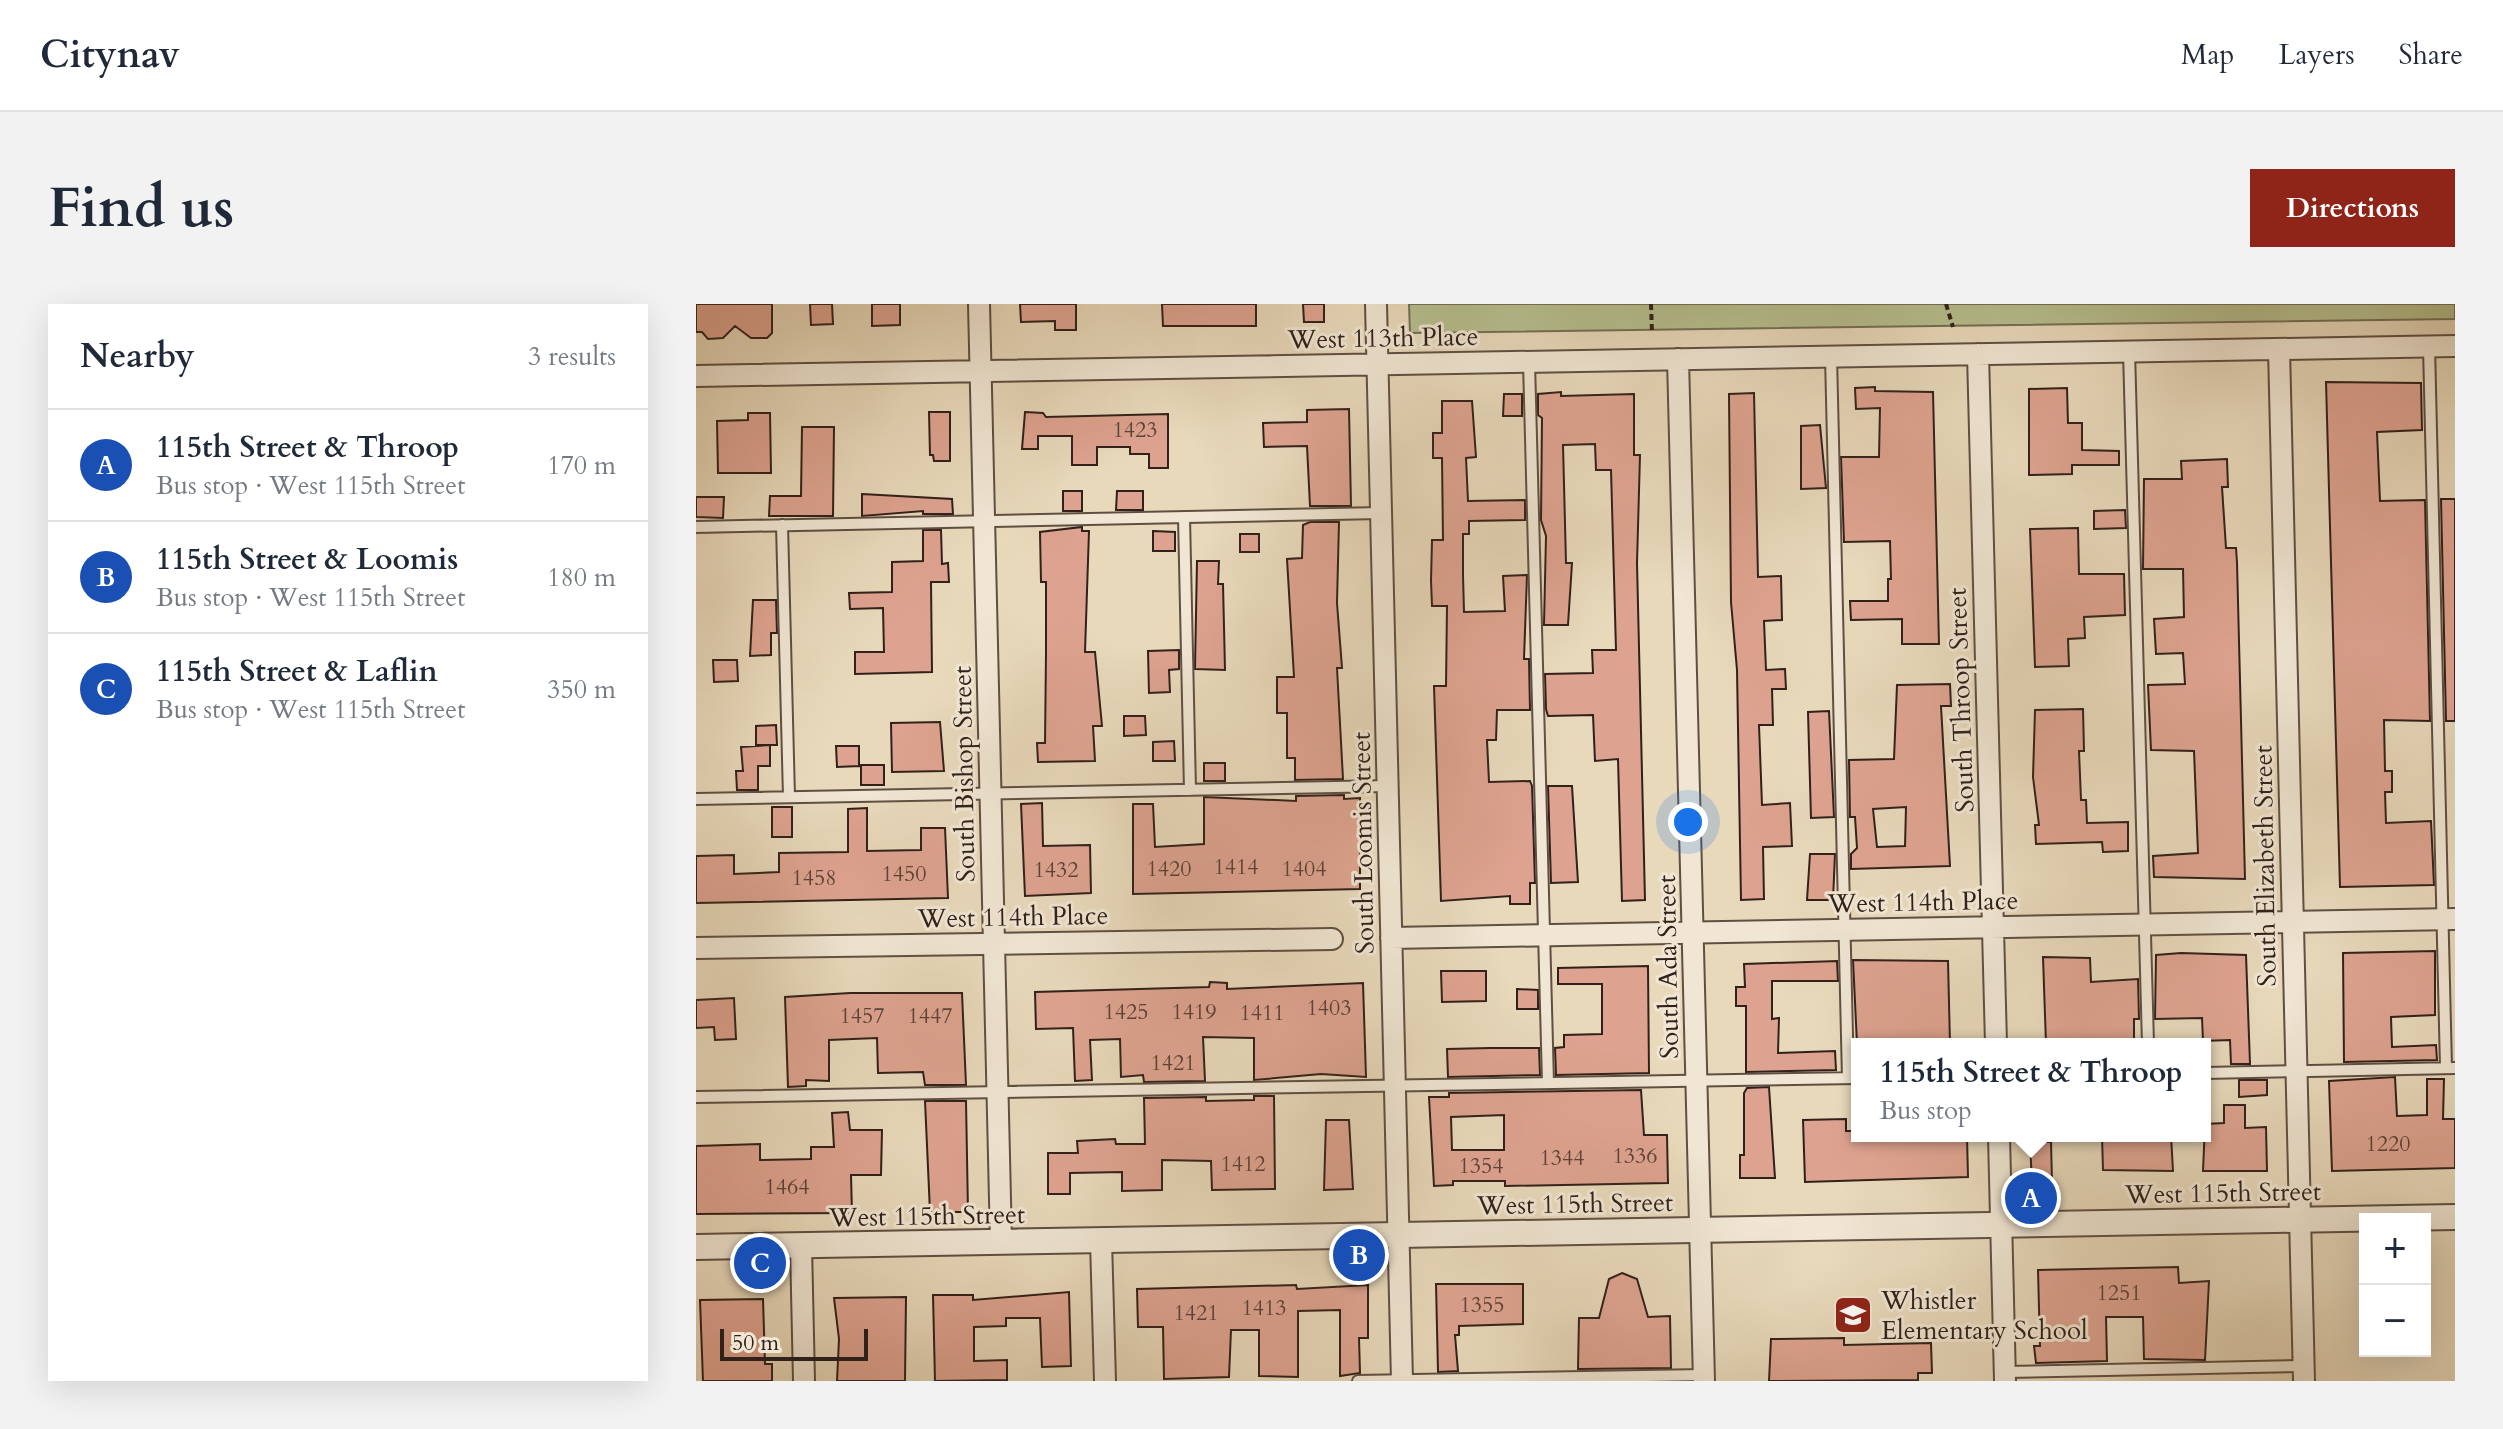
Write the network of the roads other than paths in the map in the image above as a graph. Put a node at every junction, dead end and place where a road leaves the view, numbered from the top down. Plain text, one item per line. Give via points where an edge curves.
1 (979, 304) edge
2 (1376, 304) edge
3 (2429, 346) junction
4 (2455, 346) edge
5 (2279, 349) junction
6 (2129, 351) junction
7 (1978, 354) junction
8 (1831, 356) junction
9 (1678, 359) junction
10 (1529, 362) junction
11 (1378, 364) junction
12 (980, 371) junction
13 (696, 376) edge
14 (1381, 513) junction
15 (1184, 517) junction
16 (984, 521) junction
17 (782, 525) junction
18 (696, 527) edge
19 (1388, 786) junction
20 (1190, 790) junction
21 (991, 793) junction
22 (789, 797) junction
23 (696, 799) edge
24 (2449, 919) edge
25 (2293, 922) junction
26 (2145, 924) junction
27 (1993, 927) junction
28 (1844, 930) junction
29 (1693, 932) junction
30 (1544, 935) junction
31 (1391, 938) junction
32 (1332, 939) dead end
33 (994, 943) junction
34 (696, 948) edge
35 (1996, 1038) edge
36 (2148, 1038) edge
37 (1851, 1060) edge
38 (2451, 1068) edge
39 (2296, 1071) junction
40 (2211, 1073) edge
41 (1851, 1078) edge
42 (1696, 1080) junction
43 (1548, 1083) junction
44 (1395, 1086) junction
45 (998, 1092) junction
46 (696, 1097) edge
47 (1999, 1142) edge
48 (2455, 1217) edge
49 (2300, 1220) junction
50 (2001, 1225) junction
51 (1700, 1230) junction
52 (1398, 1235) junction
53 (1101, 1241) junction
54 (1001, 1242) junction
55 (801, 1246) junction
56 (696, 1247) edge
57 (2152, 1369) junction
58 (2304, 1373) edge
59 (2004, 1377) edge
60 (1704, 1378) edge
61 (1552, 1379) edge
62 (1402, 1380) edge
63 (804, 1381) edge
64 (1105, 1381) edge
65 (1358, 1381) edge
66 (2153, 1381) edge

1 - 12 street, South Bishop Street
2 - 11 street, South Loomis Street
3 - 4 street, West 113th Place
3 - 5 street, West 113th Place
3 - 24 lane
5 - 6 street, West 113th Place
5 - 25 street, South Elizabeth Street
6 - 7 street, West 113th Place
6 - 26 lane
7 - 8 street, West 113th Place
7 - 27 street, South Throop Street
8 - 9 street, West 113th Place
8 - 28 lane
9 - 10 street, West 113th Place
9 - 29 street, South Ada Street
10 - 11 street, West 113th Place
10 - 30 lane
11 - 12 street, West 113th Place
11 - 14 street, South Loomis Street
12 - 13 street, West 113th Place
12 - 16 street, South Bishop Street
14 - 15 lane
14 - 19 street, South Loomis Street
15 - 16 lane
15 - 20 lane
16 - 17 lane
16 - 21 street, South Bishop Street
17 - 18 lane
17 - 22 lane
19 - 20 lane
19 - 31 street, South Loomis Street
20 - 21 lane
21 - 22 lane
21 - 33 street, South Bishop Street
22 - 23 lane
24 - 25 street, West 114th Place
24 - 38 lane
25 - 26 street, West 114th Place
25 - 39 street, South Elizabeth Street
26 - 27 street, West 114th Place
26 - 36 lane
27 - 28 street, West 114th Place
27 - 35 street, South Throop Street
28 - 29 street, West 114th Place
28 - 37 lane
29 - 30 street, West 114th Place
29 - 42 street, South Ada Street
30 - 31 street, West 114th Place
30 - 43 lane
31 - 44 street, South Loomis Street
32 - 33 street, West 114th Place
33 - 34 street, West 114th Place
33 - 45 street, South Bishop Street
38 - 39 lane
39 - 40 lane
39 - 49 street, South Elizabeth Street
41 - 42 lane
42 - 43 lane
42 - 51 street, South Ada Street
43 - 44 lane
44 - 45 lane
44 - 52 street, South Loomis Street
45 - 46 lane
45 - 54 street, South Bishop Street
47 - 50 street
48 - 49 street, West 115th Street
49 - 50 street, West 115th Street
49 - 58 street, South Elizabeth Street
50 - 51 street, West 115th Street
50 - 59 street
51 - 52 street, West 115th Street
51 - 60 street, South Ada Street
52 - 53 street, West 115th Street
52 - 62 street, South Loomis Street
53 - 54 street, West 115th Street
53 - 64 street
54 - 55 street, West 115th Street
55 - 56 street, West 115th Street
55 - 63 street
57 - 58 lane
57 - 59 lane
57 - 66 lane
60 - 61 lane
61 - 62 lane
62 - 65 lane

